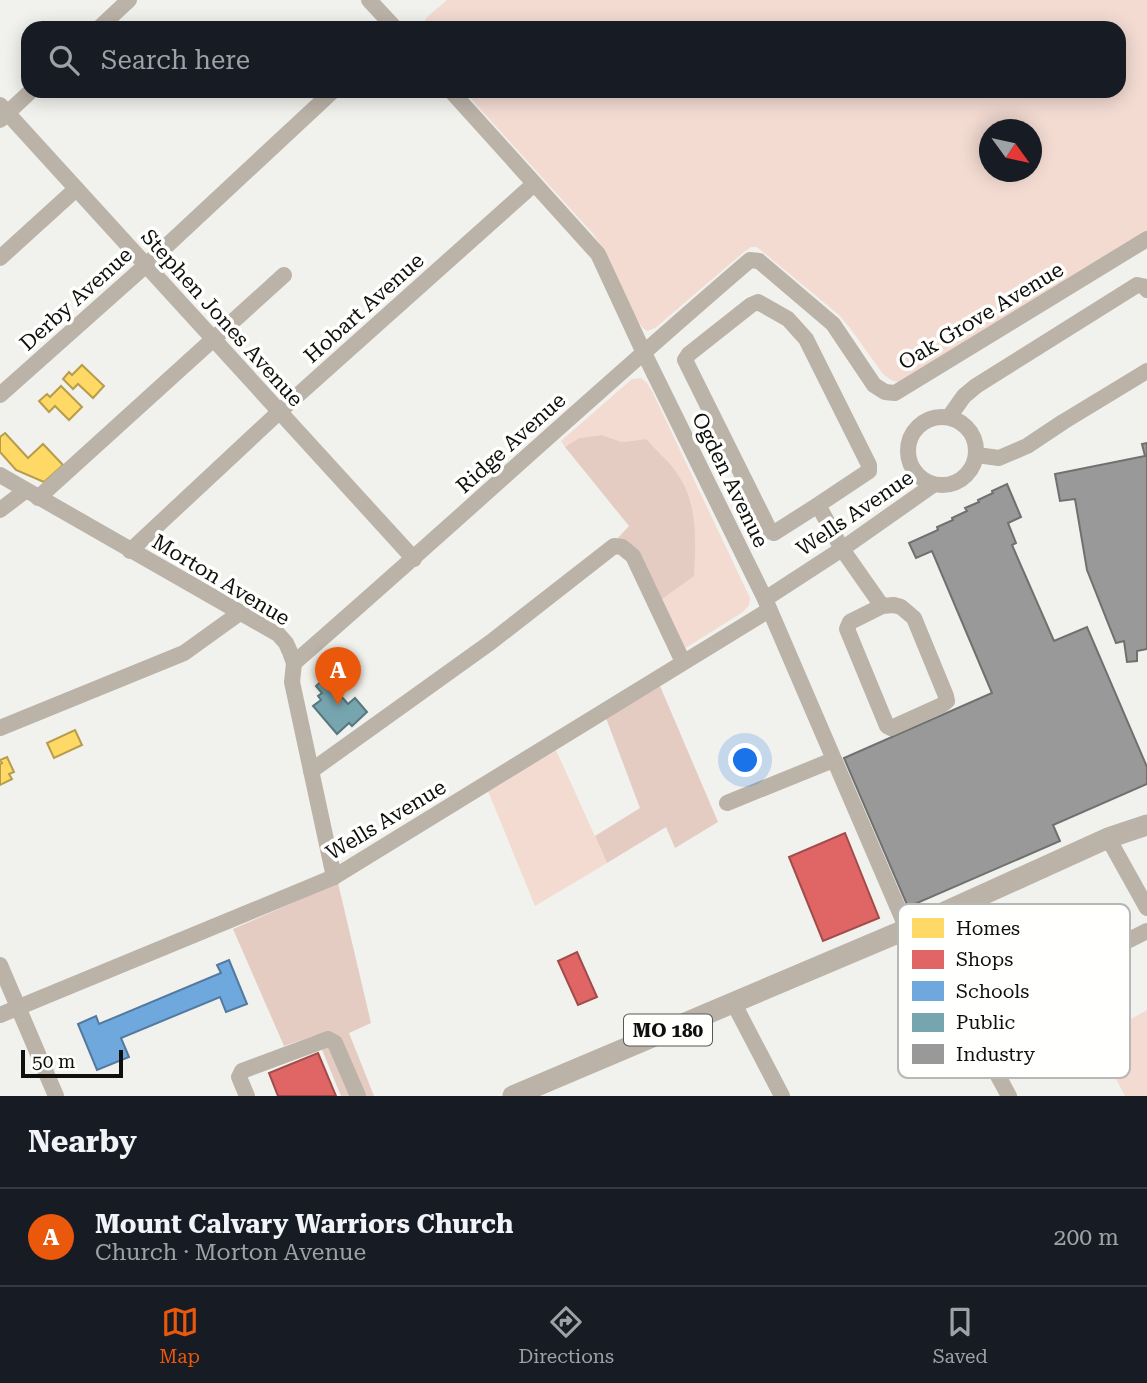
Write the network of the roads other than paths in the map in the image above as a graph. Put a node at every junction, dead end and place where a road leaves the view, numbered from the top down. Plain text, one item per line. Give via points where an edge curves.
1 (129, 0) edge
2 (369, 0) edge
3 (106, 21) edge
4 (388, 21) edge
5 (22, 98) edge
6 (325, 98) edge
7 (458, 98) edge
8 (2, 113) edge
9 (534, 184) junction
10 (76, 190) junction
11 (1147, 239) edge
12 (0, 258) edge
13 (759, 261) joint
14 (145, 265) junction
15 (284, 275) dead end
16 (1147, 290) edge
17 (212, 338) junction
18 (643, 351) junction
19 (1147, 371) edge
20 (0, 395) edge
21 (279, 412) junction
22 (949, 417) junction
23 (977, 455) junction
24 (0, 475) edge
25 (933, 485) junction
26 (32, 494) junction
27 (818, 505) junction
28 (0, 510) edge
29 (842, 549) junction
30 (130, 551) junction
31 (414, 559) junction
32 (767, 604) junction
33 (882, 606) junction
34 (241, 612) junction
35 (683, 662) junction
36 (294, 663) junction
37 (0, 728) edge
38 (833, 760) junction
39 (311, 771) junction
40 (727, 803) dead end
41 (1147, 825) edge
42 (1108, 838) junction
43 (334, 877) junction
44 (902, 904) edge
45 (962, 904) edge
46 (1147, 908) edge
47 (1147, 931) edge
48 (898, 932) edge
49 (1130, 940) edge
50 (0, 965) edge
51 (733, 1002) junction
52 (19, 1007) junction
53 (0, 1015) edge
54 (999, 1078) edge
55 (550, 1089) edge
56 (56, 1096) edge
57 (247, 1096) edge
58 (358, 1096) edge
59 (513, 1096) edge
60 (782, 1096) edge
61 (1009, 1096) edge

1 - 3 street
2 - 4 street
5 - 8 street
6 - 14 street, Derby Avenue
7 - 9 street, Ogden Avenue
8 - 10 street, Stephen Jones Avenue
9 - 18 street, Ogden Avenue via 597,254
9 - 21 street, Hobart Avenue
10 - 12 street
10 - 14 street, Stephen Jones Avenue
11 - 13 street, Oak Grove Avenue via 895,393 874,384 833,324
13 - 18 street, Ridge Avenue via 750,260
14 - 17 street, Stephen Jones Avenue
14 - 20 street, Derby Avenue
15 - 17 street
16 - 22 street via 1137,285 976,386
17 - 21 street, Stephen Jones Avenue
17 - 26 street
18 - 31 street, Ridge Avenue
18 - 32 street, Ogden Avenue
19 - 23 street via 1027,446 999,458
21 - 30 street, Hobart Avenue
21 - 31 street, Stephen Jones Avenue
22 - 23 street via 972,433
22 - 25 street via 922,423 909,441 915,473
23 - 25 street via 973,467 956,483
24 - 26 street, Morton Avenue
25 - 29 street, Wells Avenue
26 - 28 street
26 - 30 street, Morton Avenue
27 - 27 street via 869,471 869,465 806,339 788,319 758,302 685,360 770,531 774,533
27 - 29 street
29 - 32 street, Wells Avenue
29 - 33 street
30 - 34 street, Morton Avenue
31 - 36 street, Ridge Avenue
32 - 35 street, Wells Avenue
32 - 38 street, Ogden Avenue
33 - 33 street via 850,622 847,629 891,728 947,701 914,618 901,607
34 - 36 street, Morton Avenue via 278,635
34 - 37 street via 184,653
35 - 39 street via 633,556 614,546 491,642
35 - 43 street, Wells Avenue
36 - 39 street, Morton Avenue via 292,682
38 - 40 street
38 - 44 street, Ogden Avenue
39 - 43 street, Morton Avenue
41 - 42 main road, MO 180
42 - 45 main road, MO 180
42 - 46 street
43 - 52 street, Wells Avenue
47 - 49 street
48 - 51 main road, MO 180
50 - 52 street
51 - 55 main road, MO 180
51 - 60 street
52 - 53 street, Wells Avenue
52 - 56 street
54 - 61 street, Ogden Avenue
55 - 59 main road, MO 180
57 - 58 street via 239,1077 242,1072 328,1039 335,1043

